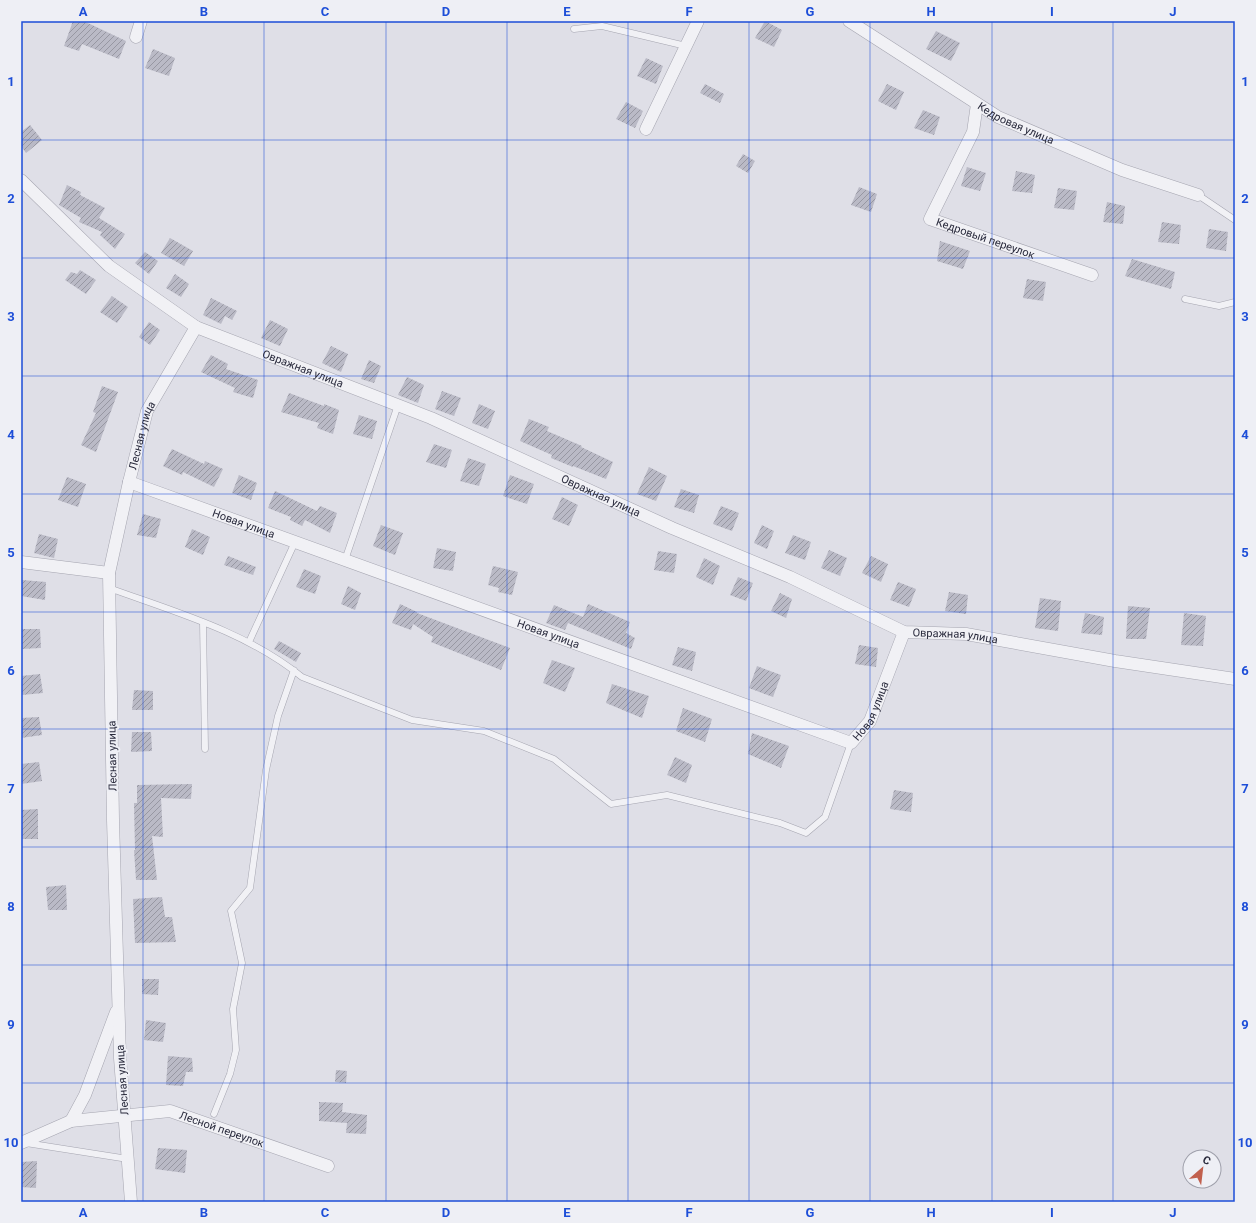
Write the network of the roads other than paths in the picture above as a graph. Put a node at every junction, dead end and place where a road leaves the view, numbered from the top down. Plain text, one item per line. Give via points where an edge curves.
1 (141, 21) edge
2 (698, 21) edge
3 (849, 21) edge
4 (574, 29) dead end
5 (136, 37) dead end
6 (686, 46) junction
7 (977, 104) junction
8 (646, 130) dead end
9 (21, 180) edge
10 (1198, 195) joint
11 (1235, 220) edge
12 (1092, 275) dead end
13 (1185, 299) dead end
14 (1235, 302) edge
15 (196, 327) junction
16 (398, 405) junction
17 (129, 482) junction
18 (295, 542) junction
19 (345, 560) junction
20 (21, 562) edge
21 (109, 573) junction
22 (109, 588) junction
23 (203, 622) junction
24 (904, 632) junction
25 (250, 642) junction
26 (294, 670) junction
27 (1235, 679) edge
28 (851, 743) junction
29 (205, 750) dead end
30 (118, 1006) junction
31 (214, 1114) dead end
32 (124, 1116) junction
33 (71, 1122) junction
34 (22, 1143) edge
35 (128, 1159) junction
36 (328, 1166) dead end
37 (131, 1202) edge

1 - 5 street
2 - 6 street
3 - 7 street, Кедровая улица
4 - 6 lane via 602,26
6 - 8 street
7 - 10 street, Кедровая улица via 998,117 1122,170
7 - 12 street, Кедровый переулок via 973,132 930,219
9 - 15 street, Овражная улица via 109,266
10 - 11 lane
13 - 14 lane via 1219,306
15 - 16 street, Овражная улица
15 - 17 street, Лесная улица via 147,411
16 - 19 lane
16 - 24 street, Овражная улица via 672,528 790,577
17 - 18 street, Новая улица
17 - 21 street, Лесная улица
18 - 19 street, Новая улица
18 - 25 lane
19 - 28 street, Новая улица
20 - 21 street
21 - 22 street, Лесная улица
22 - 23 lane
22 - 30 street, Лесная улица
23 - 25 lane
23 - 29 lane
24 - 27 street, Овражная улица via 966,634 1115,661
24 - 28 street, Новая улица via 870,721
25 - 26 lane
26 - 28 lane via 302,677 412,720 484,731 554,759 611,804 667,795 780,823 806,833 825,817
26 - 31 lane via 278,716 266,770 250,888 231,911 242,963 233,1009 236,1050 230,1074
30 - 32 street, Лесная улица
30 - 33 street via 85,1095
32 - 33 street, Лесной переулок
32 - 35 street, Лесная улица
32 - 36 street, Лесной переулок via 170,1111
33 - 34 street, Лесной переулок
34 - 35 lane
35 - 37 street, Лесная улица

